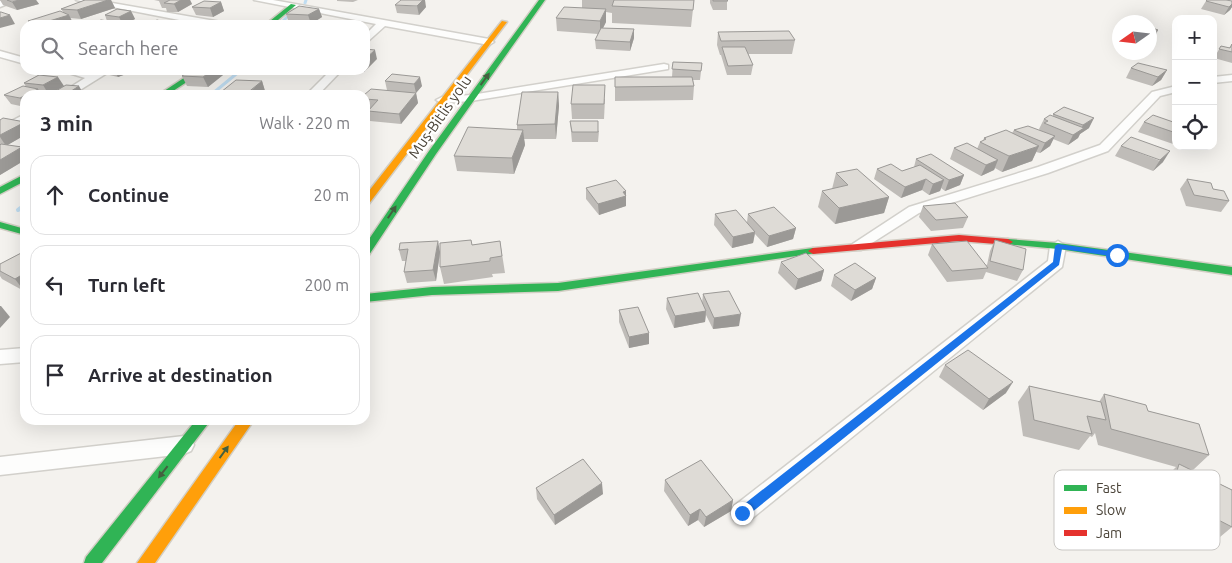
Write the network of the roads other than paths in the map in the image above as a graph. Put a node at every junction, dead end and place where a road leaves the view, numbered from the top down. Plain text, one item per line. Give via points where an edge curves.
1 (13, 0) edge
2 (80, 0) edge
3 (258, 0) edge
4 (331, 0) edge
5 (542, 0) edge
6 (0, 4) edge
7 (293, 5) junction
8 (315, 10) junction
9 (511, 14) dead end
10 (178, 20) edge
11 (274, 20) edge
12 (367, 20) edge
13 (370, 21) edge
14 (383, 23) junction
15 (370, 36) edge
16 (489, 42) junction
17 (0, 54) edge
18 (20, 60) edge
19 (664, 67) dead end
20 (85, 75) edge
21 (98, 75) edge
22 (193, 75) edge
23 (332, 75) edge
24 (94, 77) junction
25 (1232, 78) edge
26 (1217, 80) edge
27 (72, 90) edge
28 (170, 90) edge
29 (317, 90) edge
30 (1172, 90) edge
31 (471, 98) junction
32 (442, 100) junction
33 (20, 121) edge
34 (0, 132) edge
35 (20, 180) edge
36 (370, 182) edge
37 (379, 184) junction
38 (0, 192) edge
39 (370, 196) edge
40 (0, 226) edge
41 (20, 231) edge
42 (370, 245) edge
43 (1058, 246) junction
44 (856, 247) junction
45 (1232, 271) edge
46 (370, 297) edge
47 (20, 355) edge
48 (0, 357) edge
49 (200, 425) edge
50 (243, 425) edge
51 (185, 444) junction
52 (0, 466) edge
53 (742, 513) dead end
54 (92, 563) edge
55 (145, 563) edge

1 - 6 street
2 - 10 street
3 - 7 street
4 - 8 street
31 -> 5 main road, Muş-Bitlis yolu
7 - 8 street
7 - 11 main road
8 - 12 street
9 - 16 main road, Muş-Bitlis yolu
13 - 14 street
14 - 15 street
14 - 16 street
16 - 32 main road, Muş-Bitlis yolu
17 - 18 street
19 - 31 street
20 - 24 street
21 - 24 street
22 - 28 main road
23 - 29 street
24 - 27 street
25 - 26 street
30 - 44 street via 1156,94 1104,148 914,210
31 - 32 street
42 -> 31 main road, Muş-Bitlis yolu
32 - 37 main road, Muş-Bitlis yolu
33 - 34 street
35 - 38 main road
36 - 37 street
37 - 39 main road, Muş-Bitlis yolu
40 - 41 main road
43 - 44 main road via 958,238
43 - 45 main road
43 - 53 street via 1056,263
44 - 46 main road via 558,287 432,291
47 - 48 street
49 - 51 main road
55 -> 50 main road
51 - 52 street
51 -> 54 main road

